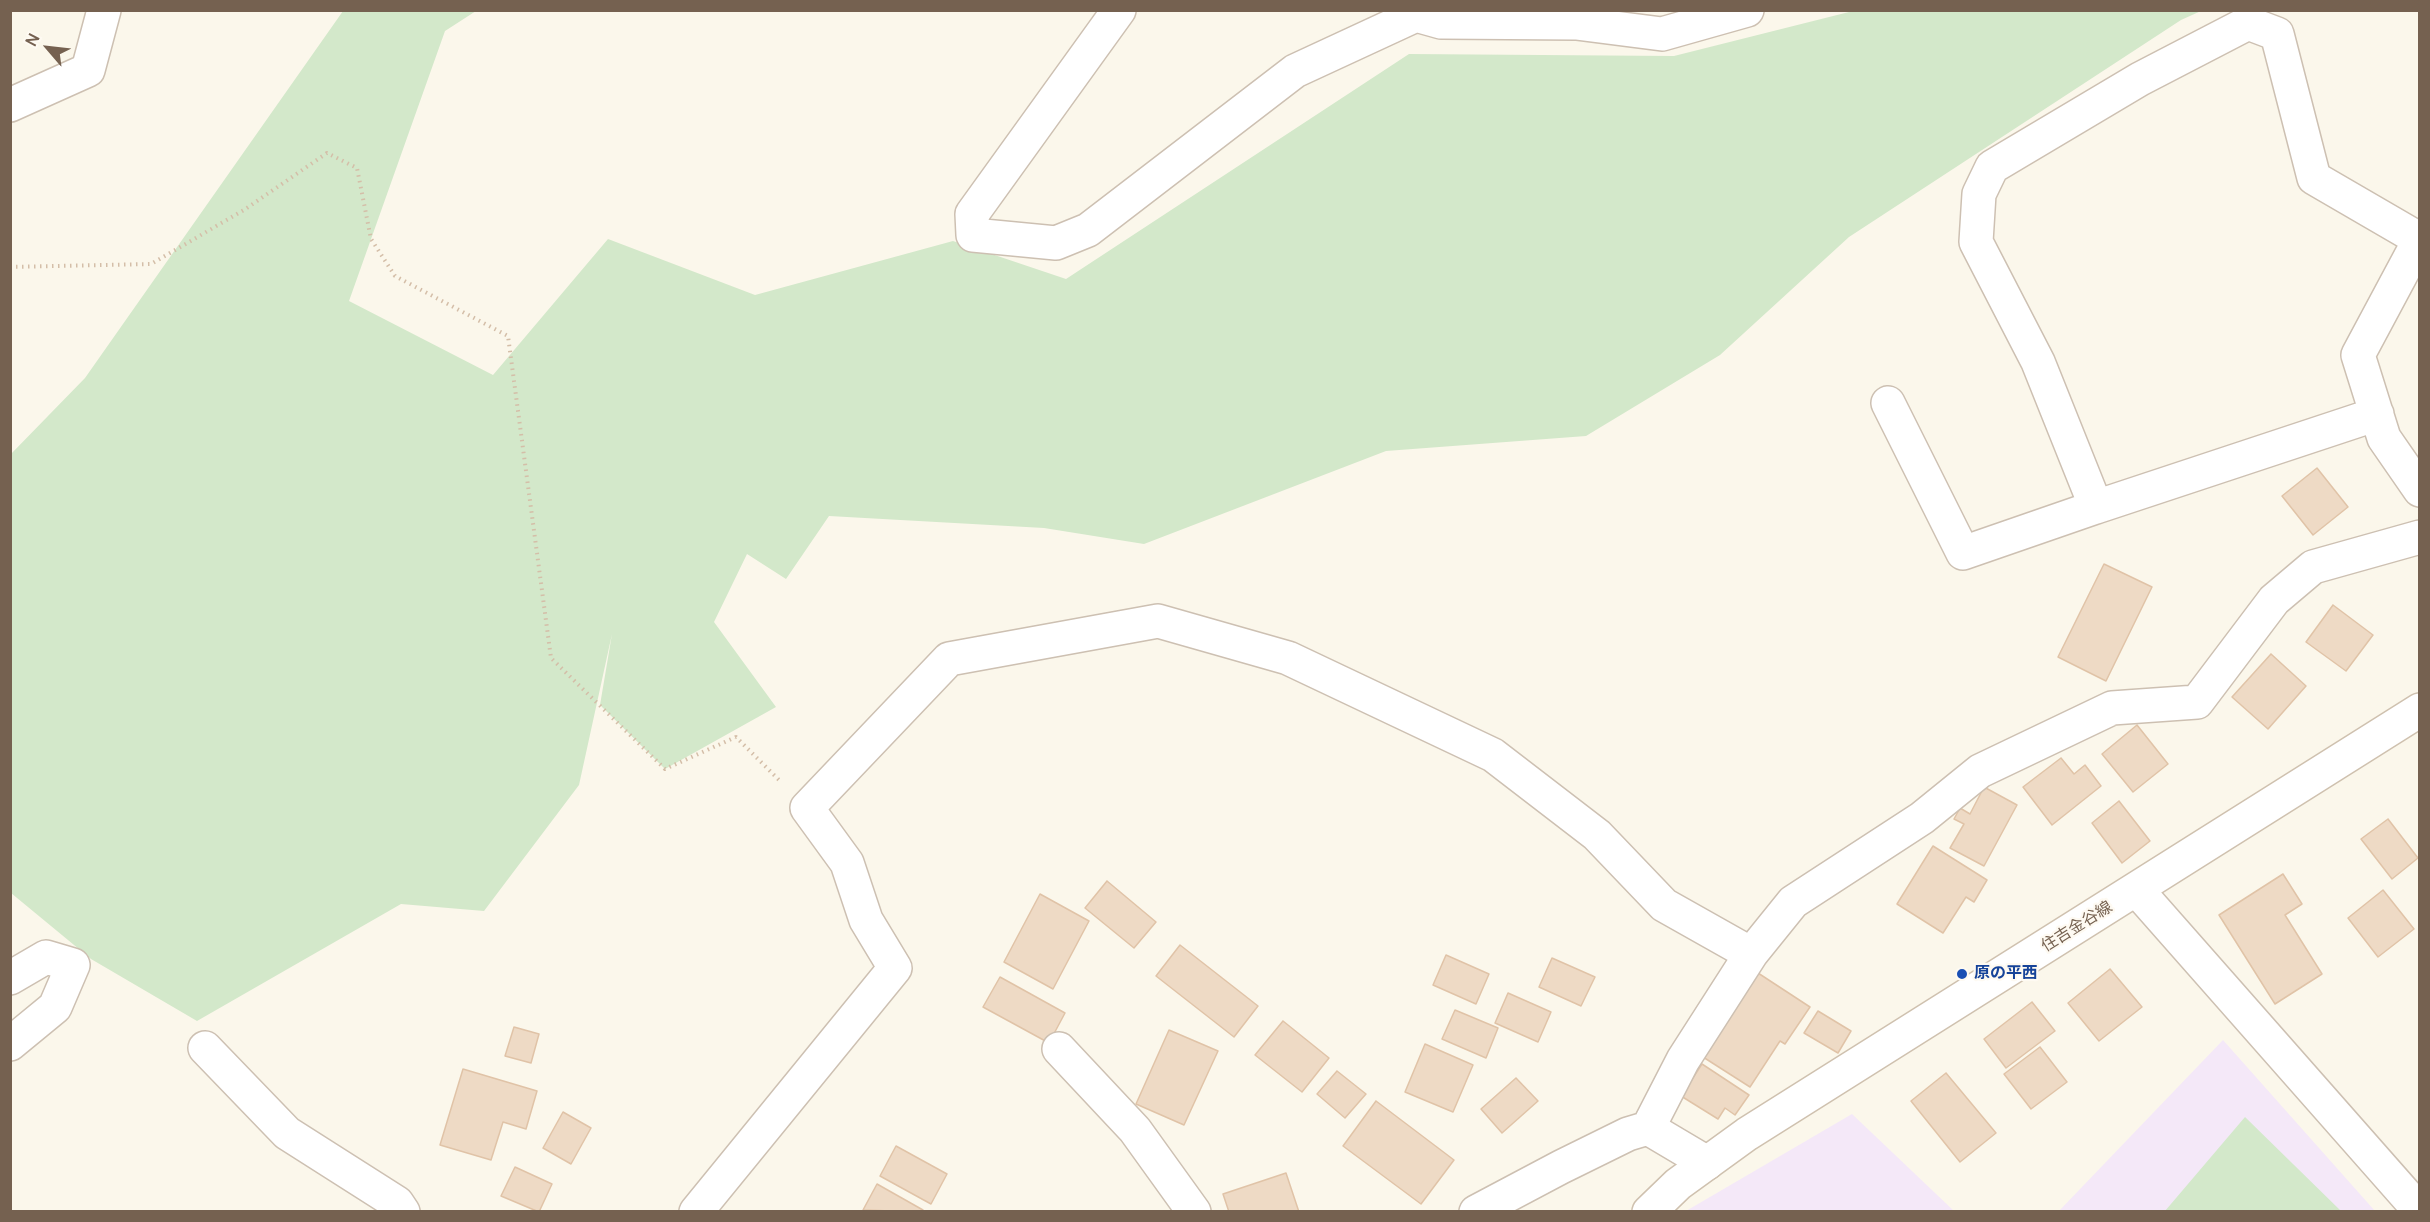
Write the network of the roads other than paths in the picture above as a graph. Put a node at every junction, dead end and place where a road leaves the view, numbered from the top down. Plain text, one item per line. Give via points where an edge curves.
1 (104, 10) edge
2 (1119, 10) edge
3 (1746, 11) edge
4 (1401, 17) edge
5 (10, 105) edge
6 (2419, 239) edge
7 (1888, 403) dead end
8 (2377, 414) junction
9 (2420, 490) edge
10 (2096, 507) junction
11 (2420, 537) edge
12 (2420, 710) edge
13 (2137, 890) junction
14 (1751, 954) junction
15 (10, 978) edge
16 (10, 1044) edge
17 (205, 1048) dead end
18 (1059, 1048) dead end
19 (1648, 1128) junction
20 (1707, 1163) junction
21 (2420, 1211) edge
22 (403, 1212) edge
23 (696, 1212) edge
24 (1194, 1212) edge
25 (1476, 1212) edge
26 (1649, 1212) edge

1 - 5 street via 88,70
2 - 4 street via 972,214 973,235 1056,243 1088,230 1295,71
3 - 4 street via 1662,33 1576,23 1441,22 1416,15
6 - 8 street via 2358,355
6 - 10 street via 2314,178 2277,33 2248,23 2140,79 1992,167 1979,194 1976,242 2038,362
7 - 10 street via 1964,553
8 - 9 street via 2384,438
8 - 10 street
11 - 14 street via 2313,567 2274,600 2197,702 2112,708 1980,771 1922,818 1792,902
12 - 13 street, 住吉金谷線
13 - 20 street, 住吉金谷線 via 1747,1134
13 - 21 street
14 - 19 street via 1683,1060
14 - 23 street via 1664,905 1597,835 1493,755 1288,658 1158,621 949,659 807,808 847,863 866,920 895,968
15 - 16 street via 46,957 73,965 55,1007
17 - 22 street via 287,1133 397,1203
18 - 24 street via 1135,1130
19 - 20 street
19 - 25 street via 1628,1134
20 - 26 street, 住吉金谷線

